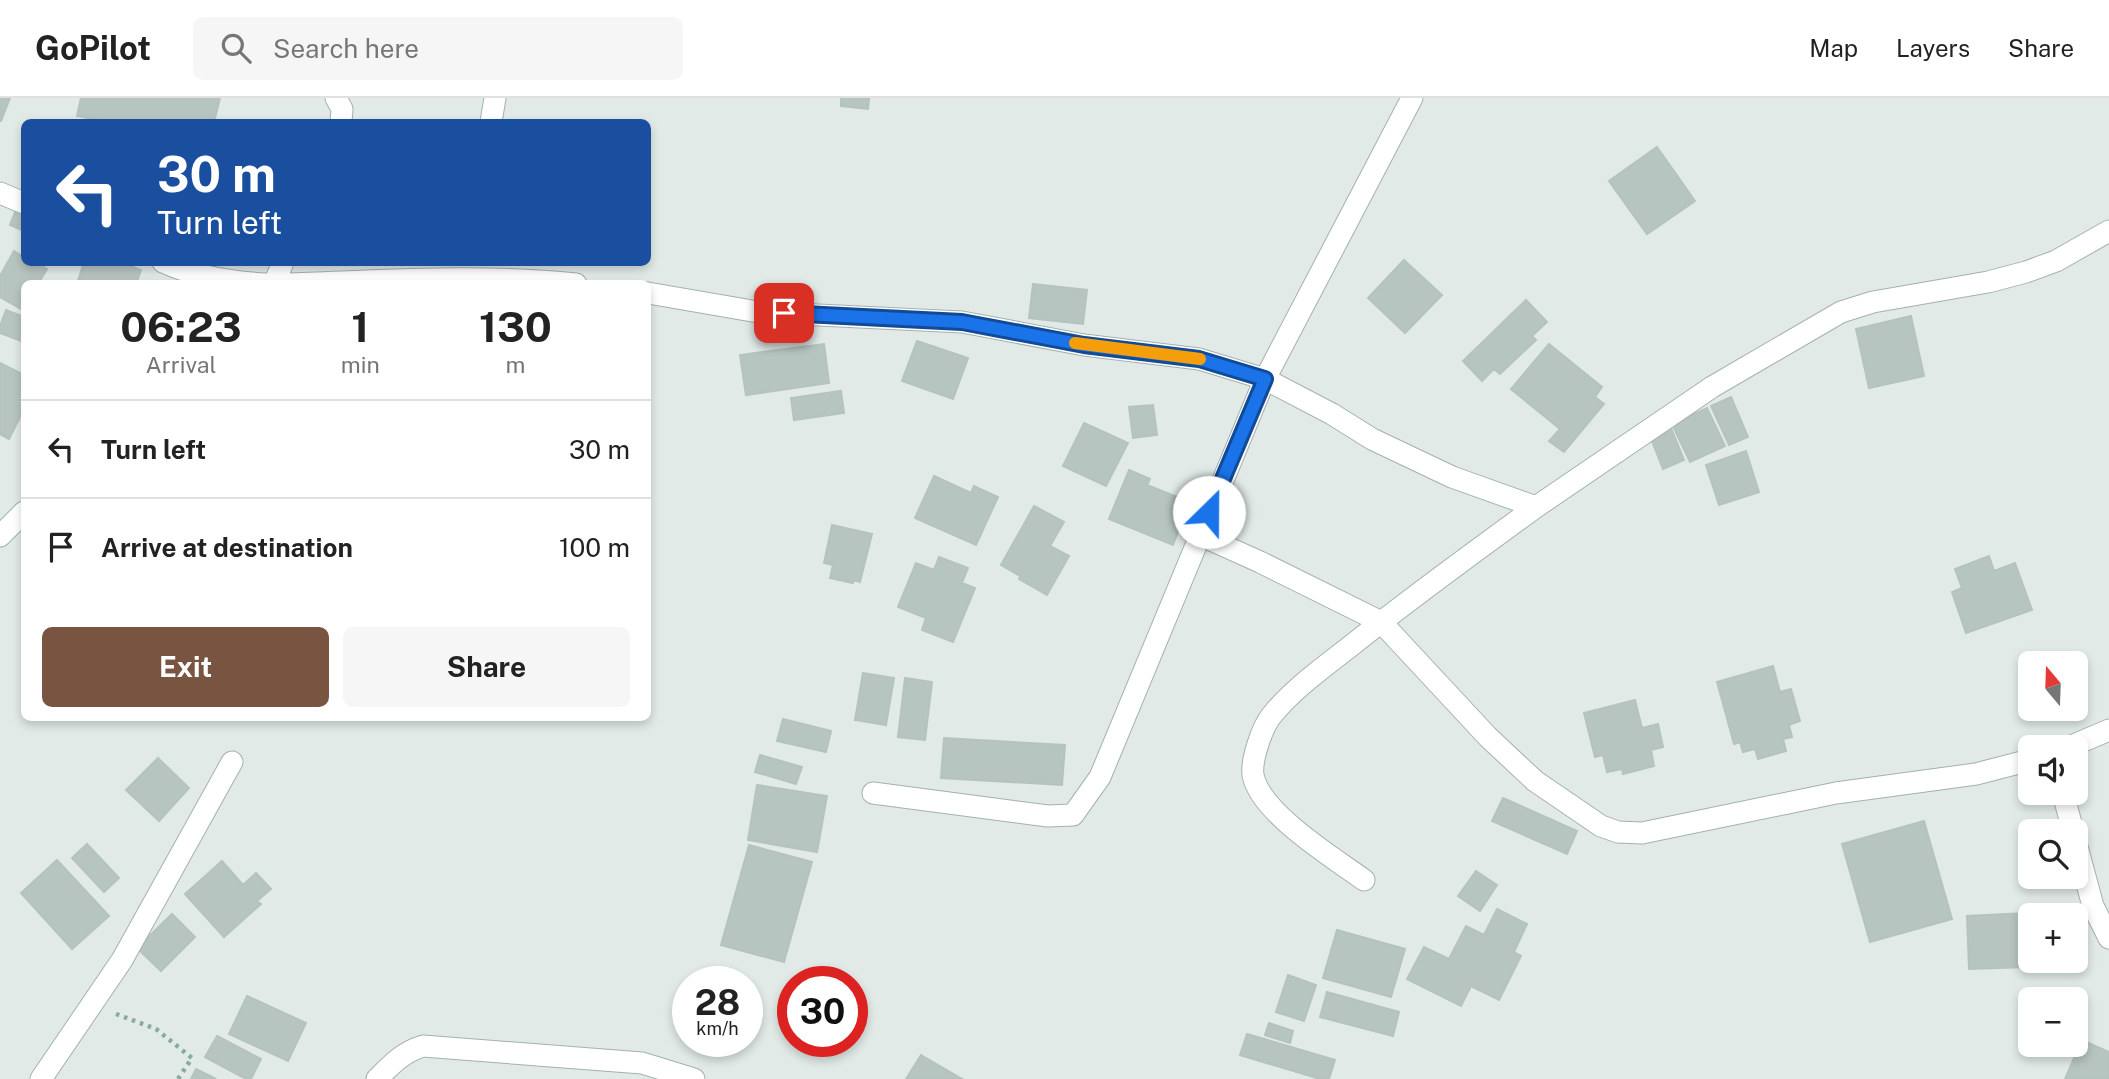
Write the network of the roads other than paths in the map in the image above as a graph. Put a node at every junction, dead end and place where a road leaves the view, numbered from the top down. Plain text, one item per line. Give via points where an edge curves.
1 (336, 98) edge
2 (495, 98) edge
3 (1412, 98) edge
4 (341, 119) edge
5 (492, 119) edge
6 (0, 193) edge
7 (21, 202) edge
8 (2109, 231) edge
9 (168, 266) edge
10 (432, 270) edge
11 (185, 279) edge
12 (328, 280) edge
13 (536, 280) edge
14 (651, 294) edge
15 (1265, 379) junction
16 (1536, 507) junction
17 (21, 515) edge
18 (1200, 535) junction
19 (0, 536) edge
20 (1381, 622) junction
21 (2109, 730) edge
22 (2088, 739) edge
23 (232, 762) dead end
24 (2018, 763) edge
25 (873, 793) dead end
26 (1364, 880) dead end
27 (2088, 887) edge
28 (2109, 938) edge
29 (41, 1079) edge
30 (377, 1079) edge
31 (694, 1079) edge

1 - 4 street
2 - 5 street
3 - 15 street
6 - 7 street
8 - 16 street via 2026,272 1841,312 1712,387
9 - 11 street
10 - 12 street
10 - 13 street
14 - 15 street via 758,312 962,322 1084,345 1199,359
15 - 16 street via 1452,477
15 - 18 street
16 - 20 street
17 - 19 street
18 - 20 street
18 - 25 street via 1100,777 1073,815 1048,816
20 - 24 street via 1488,737 1535,780 1601,827 1618,832 1642,833 1836,793 1976,774
20 - 26 street via 1301,685 1271,716 1259,736 1253,775 1265,799 1294,829
21 - 22 street
23 - 29 street via 122,960
27 - 28 street
30 - 31 street via 397,1059 423,1046 642,1063

